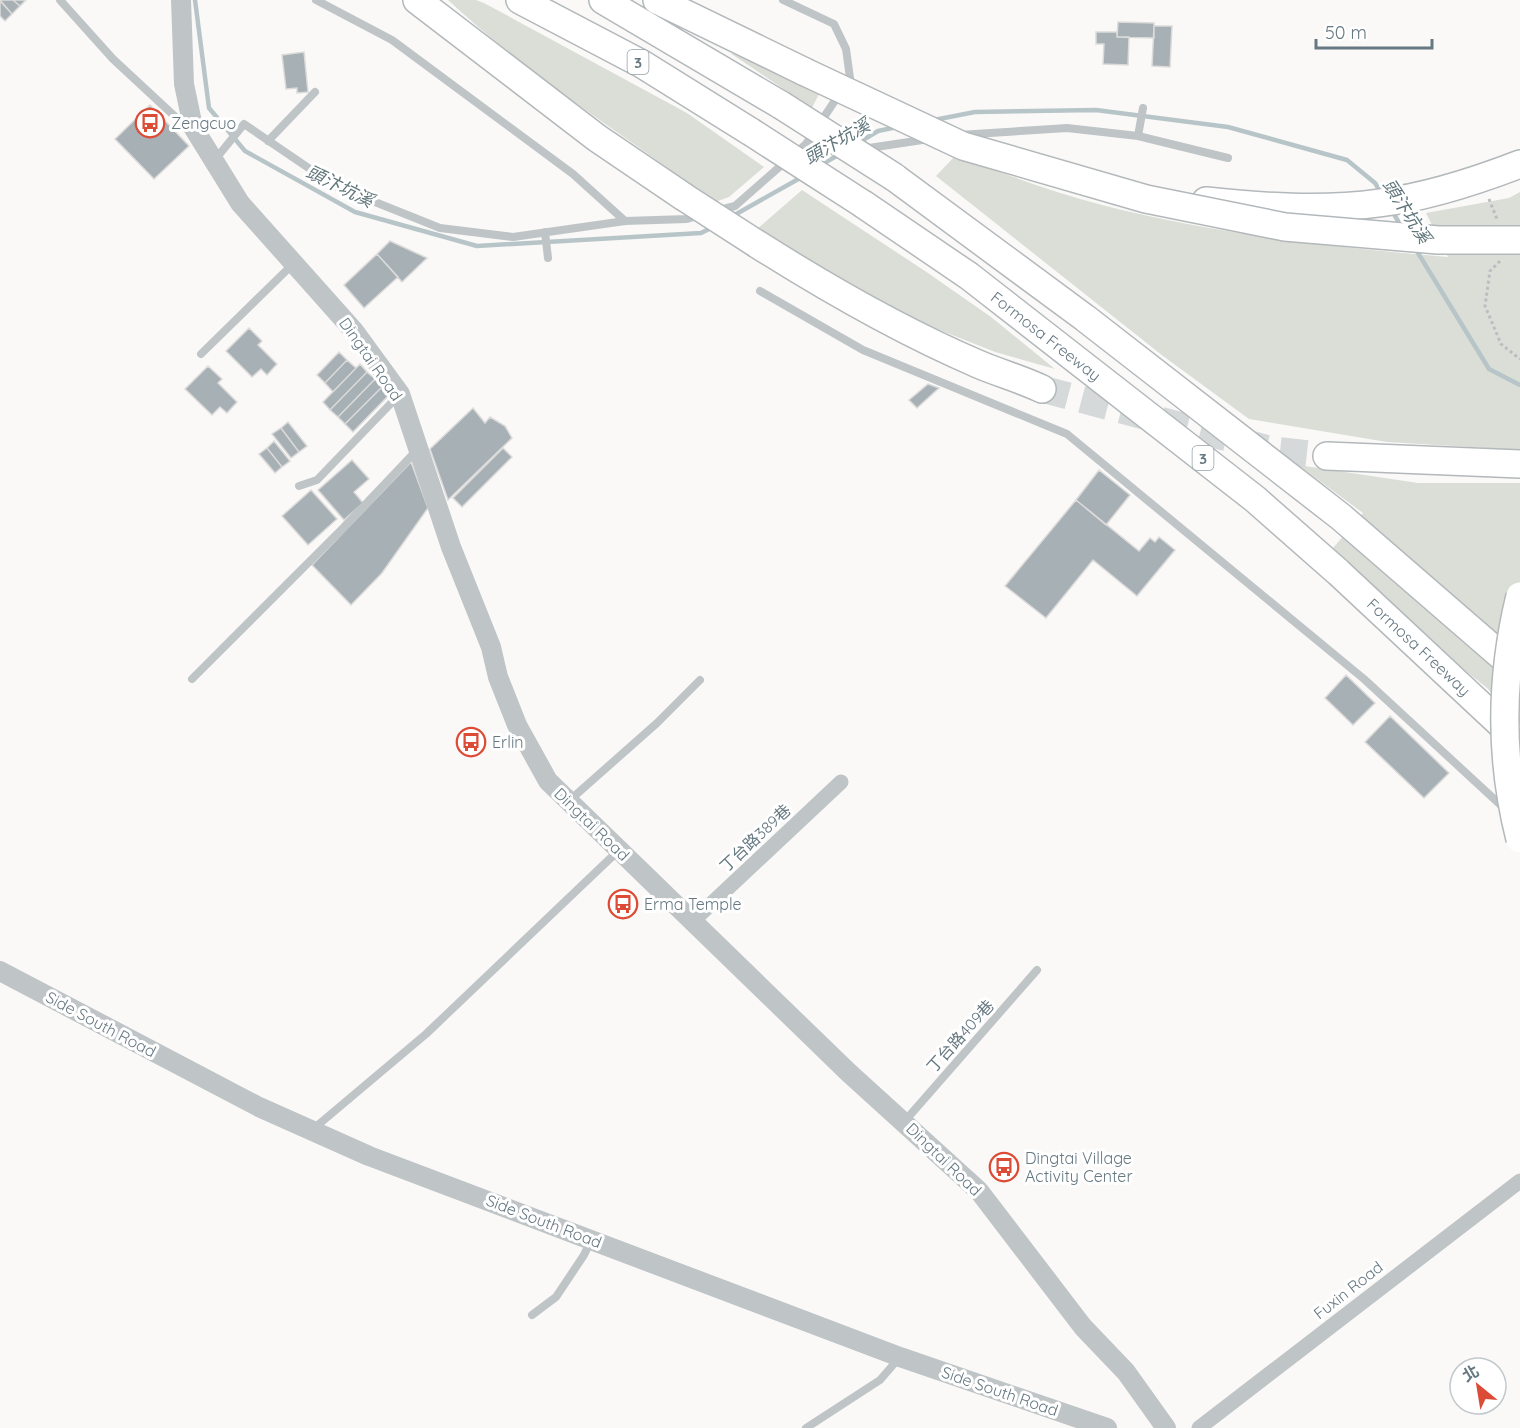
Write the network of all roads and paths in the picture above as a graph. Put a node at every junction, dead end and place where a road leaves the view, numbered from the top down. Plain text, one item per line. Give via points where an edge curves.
1 (60, 0) edge
2 (182, 0) edge
3 (316, 0) edge
4 (417, 0) edge
5 (520, 0) edge
6 (603, 0) edge
7 (657, 0) edge
8 (789, 1) edge
9 (315, 92) dead end
10 (1143, 108) dead end
11 (822, 120) junction
12 (832, 126) dead end
13 (193, 127) junction
14 (1138, 136) junction
15 (268, 141) junction
16 (860, 143) dead end
17 (1228, 158) dead end
18 (213, 162) junction
19 (1520, 164) edge
20 (1146, 199) junction
21 (625, 221) junction
22 (545, 232) junction
23 (1512, 249) edge
24 (548, 258) dead end
25 (296, 262) junction
26 (760, 291) dead end
27 (201, 354) dead end
28 (1520, 359) edge
29 (1042, 388) tunnel mouth
30 (400, 394) junction
31 (418, 448) junction
32 (1327, 456) tunnel mouth
33 (1520, 464) edge
34 (299, 486) dead end
35 (1520, 596) edge
36 (1520, 672) edge
37 (192, 679) dead end
38 (700, 680) dead end
39 (1520, 742) edge
40 (841, 782) dead end
41 (568, 801) junction
42 (1520, 829) edge
43 (1520, 839) edge
44 (620, 850) junction
45 (694, 920) junction
46 (1037, 970) dead end
47 (0, 971) edge
48 (904, 1122) junction
49 (311, 1131) junction
50 (1520, 1181) edge
51 (591, 1239) junction
52 (532, 1315) dead end
53 (900, 1357) junction
54 (806, 1428) edge
55 (1107, 1428) edge
56 (1166, 1428) edge
57 (1199, 1428) edge

1 - 13 lane via 112,59 183,124
2 - 13 street, Dingtai Road via 184,84
3 - 21 lane via 392,40 573,174
4 - 29 highway, bridge via 597,138 810,277 978,364
5 - 39 highway, Formosa Freeway / 3, bridge via 642,64 969,276 1255,499
6 - 36 highway, 3, bridge via 894,177 1085,318 1341,517
7 - 20 highway, bridge via 963,146
8 - 11 lane via 834,24 846,49 850,78
9 - 15 lane
10 - 14 lane
11 - 12 lane
11 - 21 lane via 806,144 735,206 687,219
13 - 18 street, Dingtai Road
14 - 16 lane via 1056,129 969,134 869,148
14 - 17 lane
15 - 18 lane via 244,124
15 - 22 lane via 335,186 440,228 513,237
18 - 25 street, Dingtai Road via 240,203
19 - 20 highway, bridge via 1459,185 1380,203 1258,206 1181,198
20 - 23 highway, bridge via 1285,227
21 - 22 lane
22 - 24 lane
23 - 28 path via 1490,271 1485,306 1501,344
25 - 27 lane
25 - 30 street, Dingtai Road
26 - 42 lane via 863,350 1066,434 1364,679 1510,814
30 - 31 street, Dingtai Road
30 - 34 lane via 316,480
31 - 37 lane
31 - 41 street, Dingtai Road via 517,725 548,781
32 - 33 highway
35 - 43 highway, bridge via 1503,700 1504,760
38 - 41 lane
40 - 45 street, 丁台路389巷
41 - 44 street, Dingtai Road
44 - 45 street, Dingtai Road
44 - 49 lane via 426,1034
45 - 48 street, Dingtai Road
46 - 48 lane, 丁台路409巷
47 - 49 street, Side South Road
48 - 56 street, Dingtai Road via 979,1191 1083,1327 1126,1372
49 - 51 street, Side South Road
50 - 57 street, Fuxin Road
51 - 52 lane via 556,1297
51 - 53 street, Side South Road
53 - 54 lane via 880,1380
53 - 55 street, Side South Road

